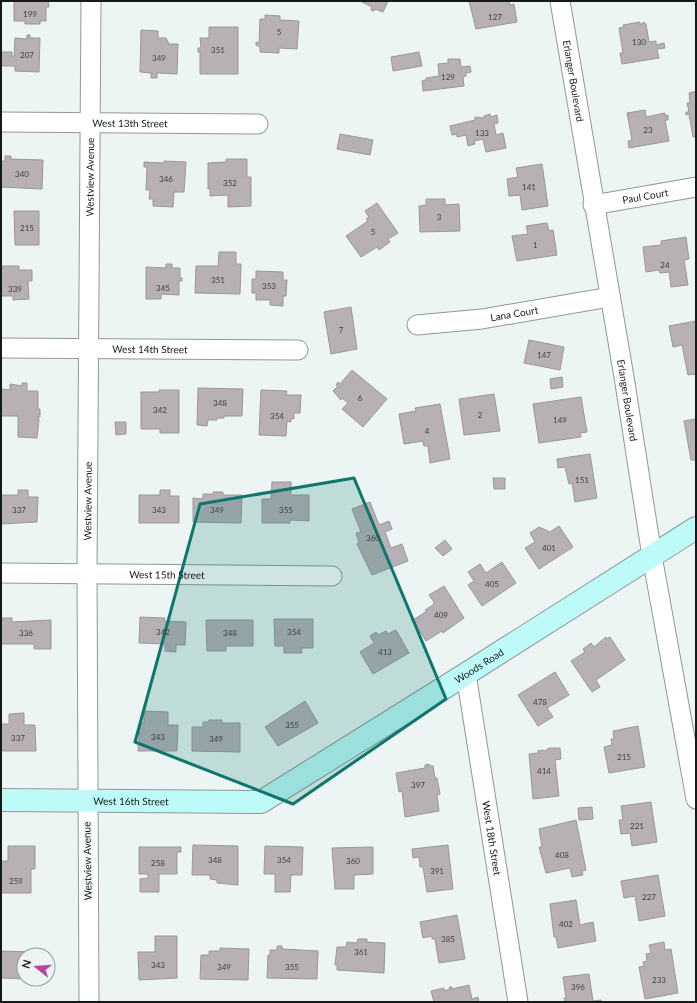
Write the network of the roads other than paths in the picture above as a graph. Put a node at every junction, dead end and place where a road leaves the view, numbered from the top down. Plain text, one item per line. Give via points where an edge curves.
1 (91, 1) edge
2 (560, 1) edge
3 (1, 122) edge
4 (90, 122) junction
5 (258, 124) dead end
6 (696, 186) edge
7 (593, 205) junction
8 (610, 297) junction
9 (417, 326) dead end
10 (1, 348) edge
11 (89, 348) junction
12 (298, 350) dead end
13 (696, 528) edge
14 (652, 556) junction
15 (1, 573) edge
16 (87, 574) junction
17 (332, 576) dead end
18 (466, 674) junction
19 (696, 799) edge
20 (1, 800) edge
21 (86, 800) junction
22 (260, 802) joint
23 (89, 1002) edge
24 (518, 1002) edge

1 - 4 street, Westview Avenue
2 - 7 street, Erlanger Boulevard
3 - 4 street, West 13th Street
4 - 5 street, West 13th Street
4 - 11 street, Westview Avenue
6 - 7 street, Paul Court
7 - 8 street, Erlanger Boulevard
8 - 9 street, Lana Court via 482,319
8 - 14 street, Erlanger Boulevard
10 - 11 street, West 14th Street
11 - 12 street, West 14th Street
11 - 16 street, Westview Avenue
13 - 14 street, Woods Road
14 - 18 street, Woods Road
14 - 19 street, Erlanger Boulevard
15 - 16 street, West 15th Street
16 - 17 street, West 15th Street
16 - 21 street, Westview Avenue
18 - 22 street, Woods Road
18 - 24 street, West 18th Street
20 - 21 street, West 16th Street
21 - 22 street, West 16th Street
21 - 23 street, Westview Avenue

